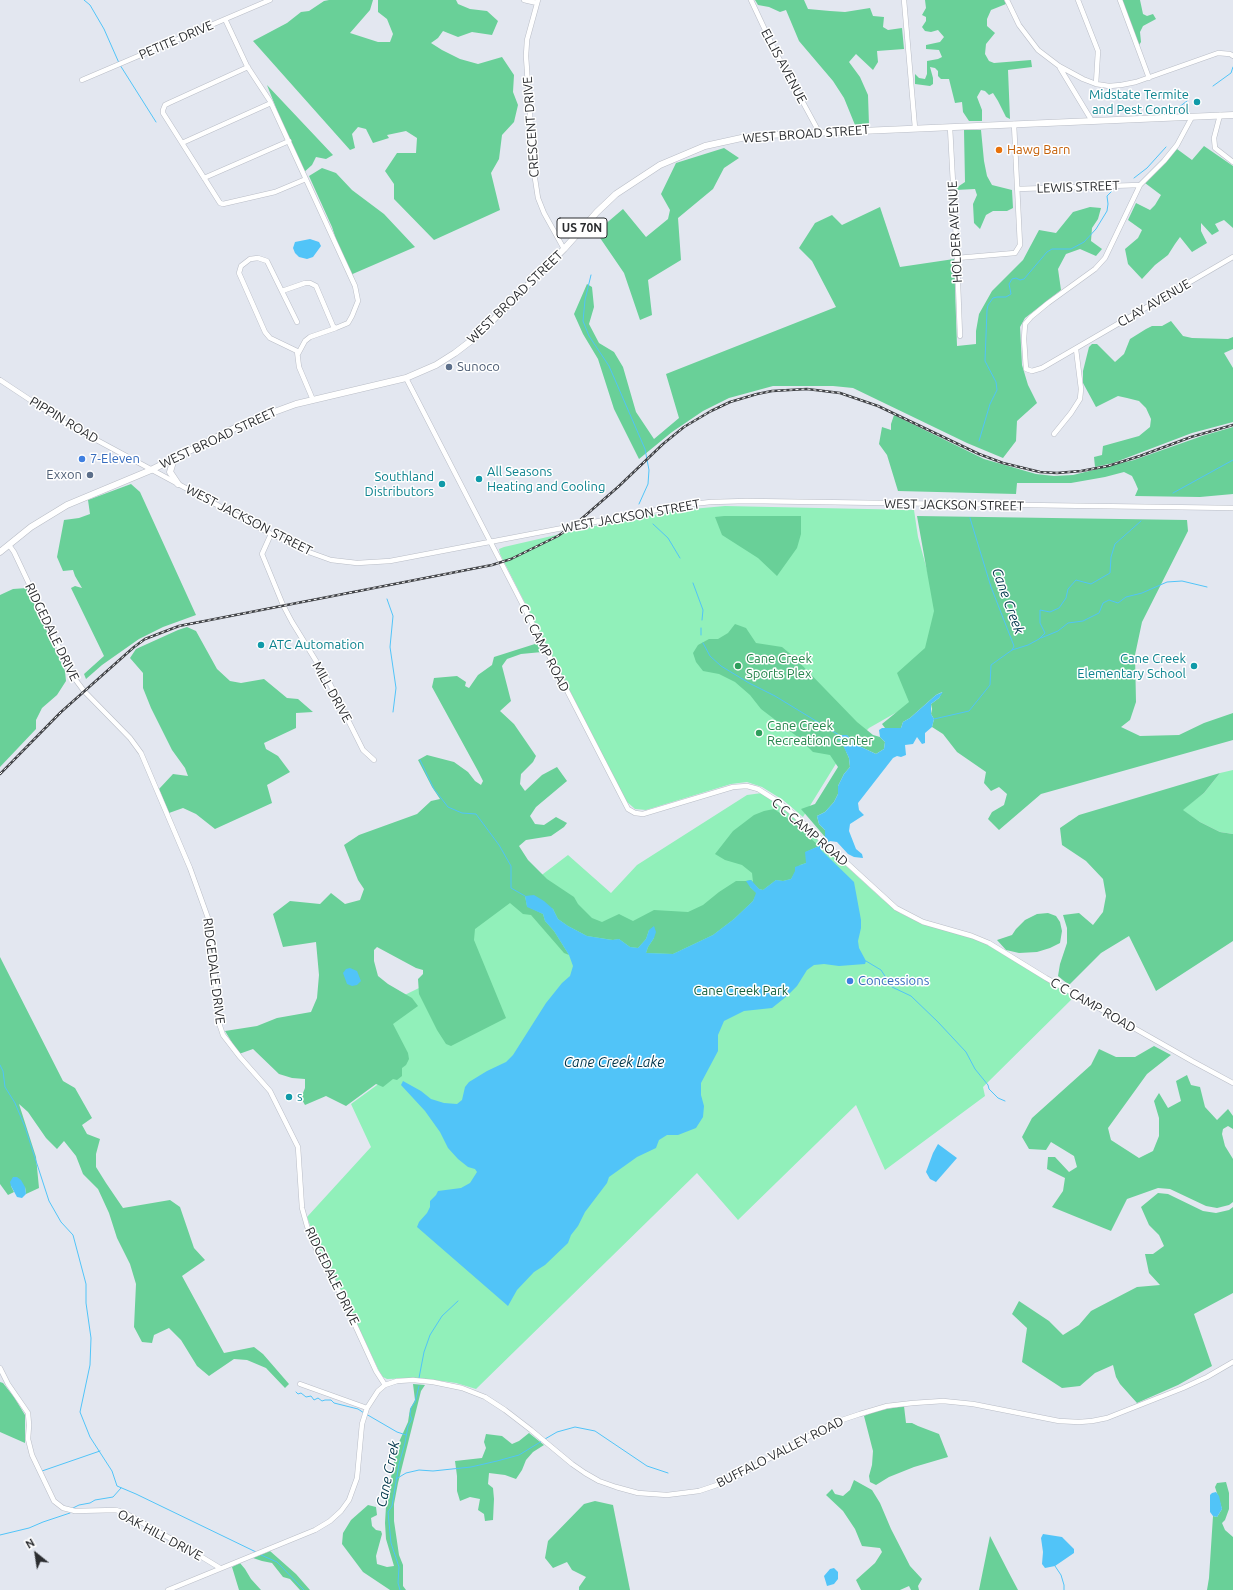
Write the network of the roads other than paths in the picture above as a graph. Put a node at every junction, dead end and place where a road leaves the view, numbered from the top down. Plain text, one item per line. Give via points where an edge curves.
1 (270, 0) edge
2 (524, 0) edge
3 (751, 0) edge
4 (904, 0) edge
5 (1007, 0) edge
6 (1078, 0) edge
7 (1120, 0) edge
8 (537, 2) edge
9 (225, 19) junction
10 (1233, 56) edge
11 (1059, 66) junction
12 (248, 67) junction
13 (1149, 78) junction
14 (82, 80) dead end
15 (1096, 84) junction
16 (271, 103) junction
17 (1220, 115) junction
18 (1233, 115) edge
19 (1192, 117) junction
20 (1092, 121) junction
21 (1014, 124) junction
22 (950, 127) junction
23 (916, 128) junction
24 (819, 132) junction
25 (289, 141) junction
26 (182, 143) junction
27 (1233, 162) edge
28 (204, 178) junction
29 (306, 179) junction
30 (1140, 185) junction
31 (1017, 189) junction
32 (564, 249) junction
33 (1233, 257) edge
34 (957, 258) junction
35 (282, 292) junction
36 (297, 322) dead end
37 (336, 328) junction
38 (960, 336) dead end
39 (1076, 349) junction
40 (298, 354) junction
41 (406, 378) junction
42 (0, 380) edge
43 (313, 400) junction
44 (1054, 434) dead end
45 (179, 456) junction
46 (150, 470) junction
47 (178, 484) junction
48 (1233, 508) edge
49 (271, 534) junction
50 (491, 541) junction
51 (9, 545) junction
52 (0, 552) edge
53 (374, 760) dead end
54 (1233, 1083) edge
55 (1233, 1362) edge
56 (0, 1368) edge
57 (300, 1384) dead end
58 (385, 1385) junction
59 (367, 1408) junction
60 (220, 1568) junction
61 (168, 1590) edge

1 - 9 street, PETITE DRIVE
2 - 8 street
3 - 24 street, ELLIS AVENUE
4 - 23 street
5 - 11 street via 1027,38
6 - 15 street via 1098,51
7 - 13 street
8 - 32 street, CRESCENT DRIVE via 526,56 536,186 544,213
9 - 12 street
9 - 14 street, PETITE DRIVE
10 - 13 street via 1218,53
11 - 15 street
11 - 20 street
12 - 16 street
12 - 26 street via 165,105 163,113
13 - 15 street via 1121,85
16 - 25 street
16 - 26 street
17 - 18 main road, WEST BROAD STREET / US 70N
17 - 19 main road, WEST BROAD STREET / US 70N
17 - 27 street via 1214,138 1215,148
19 - 20 main road, WEST BROAD STREET / US 70N
19 - 30 street via 1177,145
20 - 21 main road, WEST BROAD STREET / US 70N
21 - 22 main road, WEST BROAD STREET / US 70N
21 - 31 street
22 - 23 main road, WEST BROAD STREET / US 70N
22 - 34 street, HOLDER AVENUE
23 - 24 main road, WEST BROAD STREET / US 70N
24 - 32 main road, WEST BROAD STREET / US 70N via 746,137 705,146 660,165 616,194
25 - 28 street
25 - 29 street
26 - 28 street
28 - 29 street via 218,202 223,204 275,192
29 - 37 street via 357,295 358,301 348,323
30 - 31 street, LEWIS STREET
30 - 39 street, CLAY AVENUE via 1105,258 1095,269 1048,303 1025,324 1026,369 1032,372
31 - 34 street via 1020,245 1015,253
32 - 41 main road, WEST BROAD STREET / US 70N via 476,337 436,365
33 - 39 street, CLAY AVENUE
34 - 38 street, HOLDER AVENUE
35 - 36 street
35 - 37 street via 305,283 316,286
35 - 40 street via 267,261 250,259 241,266 239,273 265,332 270,338 295,349
37 - 40 street via 310,337
39 - 44 street via 1080,399
40 - 43 street via 299,367
41 - 43 main road, WEST BROAD STREET / US 70N
41 - 50 street, C C CAMP ROAD
42 - 46 street, PIPPIN ROAD via 64,423
43 - 45 main road, WEST BROAD STREET / US 70N via 247,422
45 - 46 main road, WEST BROAD STREET / US 70N
45 - 47 main road via 173,462 170,472
46 - 47 street, WEST JACKSON STREET
46 - 51 main road, WEST BROAD STREET / US 70N via 67,505 31,527
47 - 49 street, WEST JACKSON STREET
48 - 50 street, WEST JACKSON STREET via 711,502
49 - 50 street, WEST JACKSON STREET via 332,560 357,563 390,561
49 - 53 street, MILL DRIVE via 262,554 283,605 329,682 363,750
50 - 54 street, C C CAMP ROAD via 508,579 628,809 643,814 733,787 747,786 758,789 777,801 896,908 923,922 990,943 1046,978
51 - 52 main road, WEST BROAD STREET / US 70N
51 - 58 street, RIDGEDALE DRIVE via 77,683 130,738 141,753 190,868 208,918 221,1029 232,1048 270,1091 295,1141 300,1166 302,1208 307,1226 316,1249
55 - 58 street, BUFFALO VALLEY ROAD via 1183,1388 1107,1418 1092,1421 1059,1421 973,1404 943,1401 887,1406 833,1423 714,1486 699,1491 668,1495 638,1493 594,1478 572,1464 505,1410 484,1397 462,1388 413,1380
56 - 60 street, OAK HILL DRIVE via 28,1413 28,1439 32,1455 54,1501 63,1508 75,1511 116,1510 125,1513
57 - 59 street
58 - 59 street via 373,1397
59 - 60 street via 362,1424 357,1478 349,1500 341,1511 315,1530
60 - 61 street

